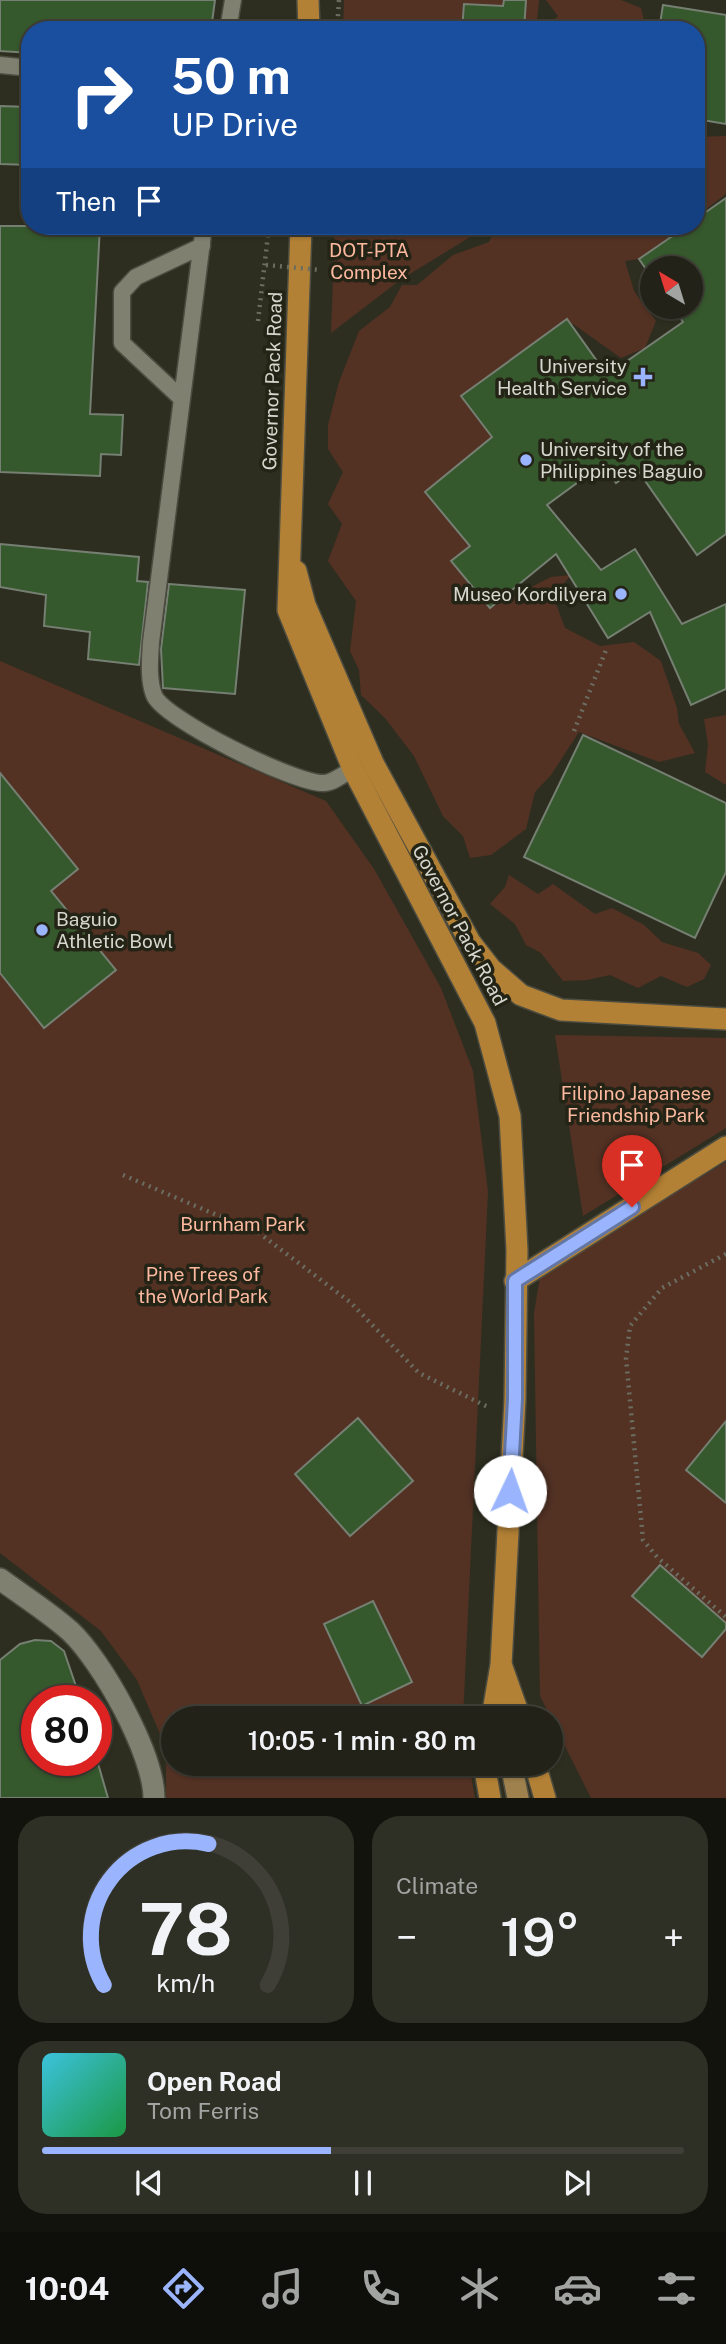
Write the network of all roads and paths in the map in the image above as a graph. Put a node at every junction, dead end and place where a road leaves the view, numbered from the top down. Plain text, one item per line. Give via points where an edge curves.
1 (233, 0) edge
2 (339, 0) edge
3 (310, 3) edge
4 (230, 21) edge
5 (309, 21) edge
6 (338, 21) edge
7 (0, 65) edge
8 (21, 67) edge
9 (203, 235) edge
10 (268, 235) edge
11 (301, 235) edge
12 (202, 246) junction
13 (265, 265) junction
14 (321, 270) dead end
15 (258, 321) dead end
16 (181, 398) junction
17 (289, 545) junction
18 (606, 650) dead end
19 (574, 732) dead end
20 (353, 769) junction
21 (726, 1019) edge
22 (726, 1147) edge
23 (123, 1175) dead end
24 (726, 1254) edge
25 (515, 1281) junction
26 (479, 1403) dead end
27 (0, 1579) edge
28 (726, 1617) edge
29 (501, 1665) junction
30 (494, 1706) edge
31 (504, 1706) edge
32 (516, 1706) edge
33 (486, 1776) edge
34 (513, 1776) edge
35 (539, 1776) edge
36 (155, 1798) edge
37 (490, 1798) edge
38 (518, 1798) edge
39 (545, 1798) edge

1 - 4 lane
2 - 6 path
3 - 5 highway
7 - 8 lane
9 - 12 lane
10 - 13 path
11 - 17 highway, Governor Pack Road
12 - 16 lane
12 - 16 lane via 135,278 121,292 122,343
13 - 14 path, bridge
13 - 15 path
16 - 20 lane via 151,642 154,698 188,726 298,779 326,783
17 - 20 highway, Governor Pack Road via 288,610
17 - 21 highway via 305,605 373,763 470,942 491,969 522,995 561,1010
18 - 19 path
20 - 25 highway, Governor Pack Road via 485,1023 510,1116
22 - 25 highway
23 - 26 path via 259,1233 349,1302 419,1373
24 - 28 path via 662,1288 630,1325 626,1358 643,1541
25 - 29 highway, Governor Pack Road via 515,1399
27 - 36 main road via 69,1631 90,1654 145,1755
29 - 30 highway, Governor Pack Road
29 - 31 main road
29 - 32 highway, Governor Pack Road
33 - 37 highway
34 - 38 main road
35 - 39 highway

